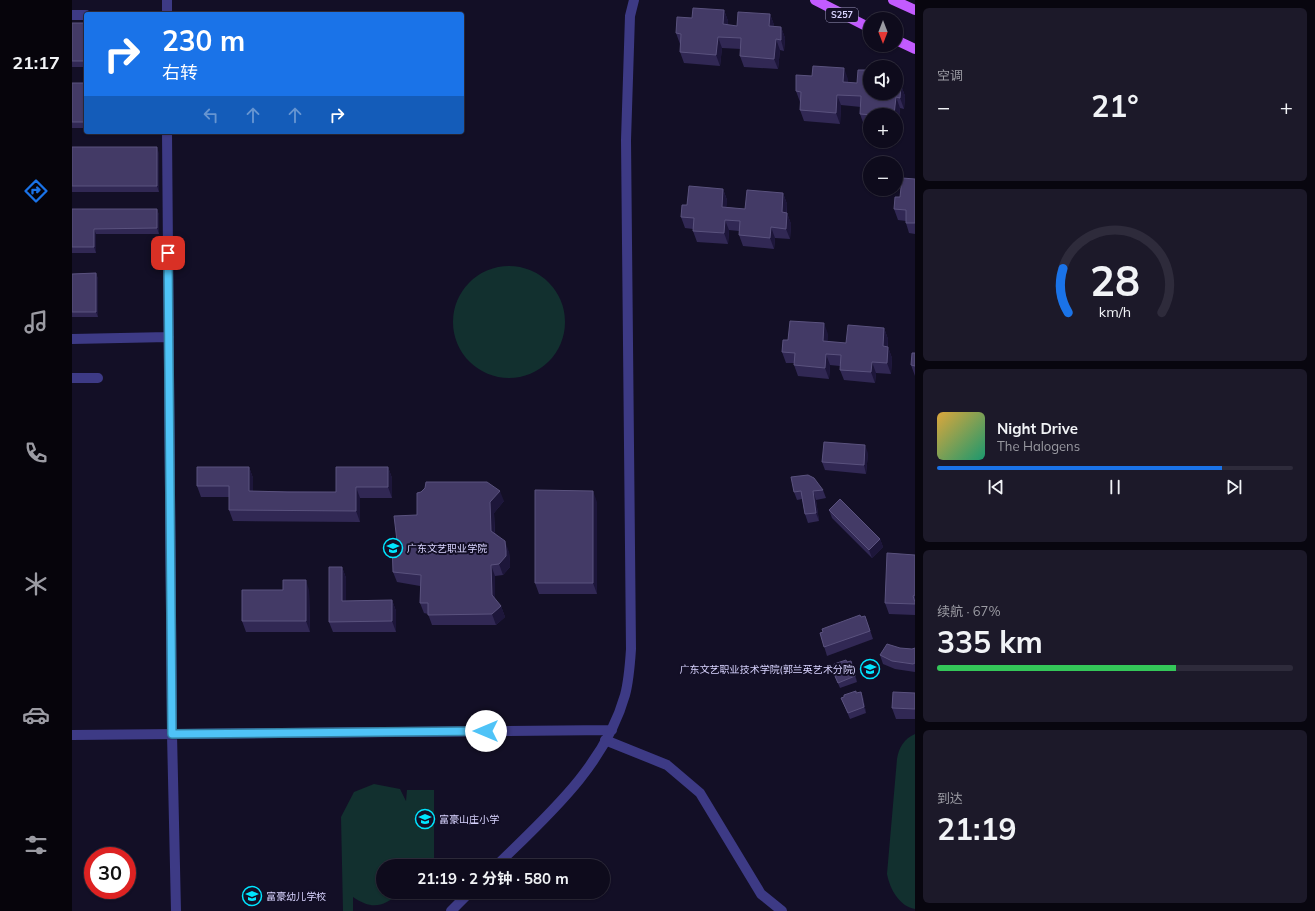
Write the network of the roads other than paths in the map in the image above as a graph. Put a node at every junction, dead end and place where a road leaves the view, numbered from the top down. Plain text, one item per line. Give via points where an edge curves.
1 (167, 0) edge
2 (634, 0) edge
3 (815, 0) edge
4 (893, 0) edge
5 (915, 10) edge
6 (167, 12) edge
7 (72, 15) edge
8 (84, 15) edge
9 (863, 24) edge
10 (903, 43) edge
11 (915, 49) edge
12 (167, 134) edge
13 (169, 337) junction
14 (72, 339) edge
15 (72, 378) edge
16 (98, 378) dead end
17 (612, 730) junction
18 (172, 734) junction
19 (72, 735) edge
20 (605, 740) junction
21 (503, 859) edge
22 (463, 899) edge
23 (176, 911) edge
24 (451, 911) edge
25 (782, 911) edge

1 - 6 street
2 - 17 street via 630,16 626,140 631,649 625,694
3 - 9 main road, S257
4 - 5 main road
7 - 8 street
10 - 11 main road
12 - 13 street
13 - 14 street
13 - 18 street
15 - 16 street
17 - 18 street
17 - 20 street
18 - 19 street
18 - 23 street
20 - 21 street via 568,795
20 - 25 street via 667,765 700,793 761,894
22 - 24 street

